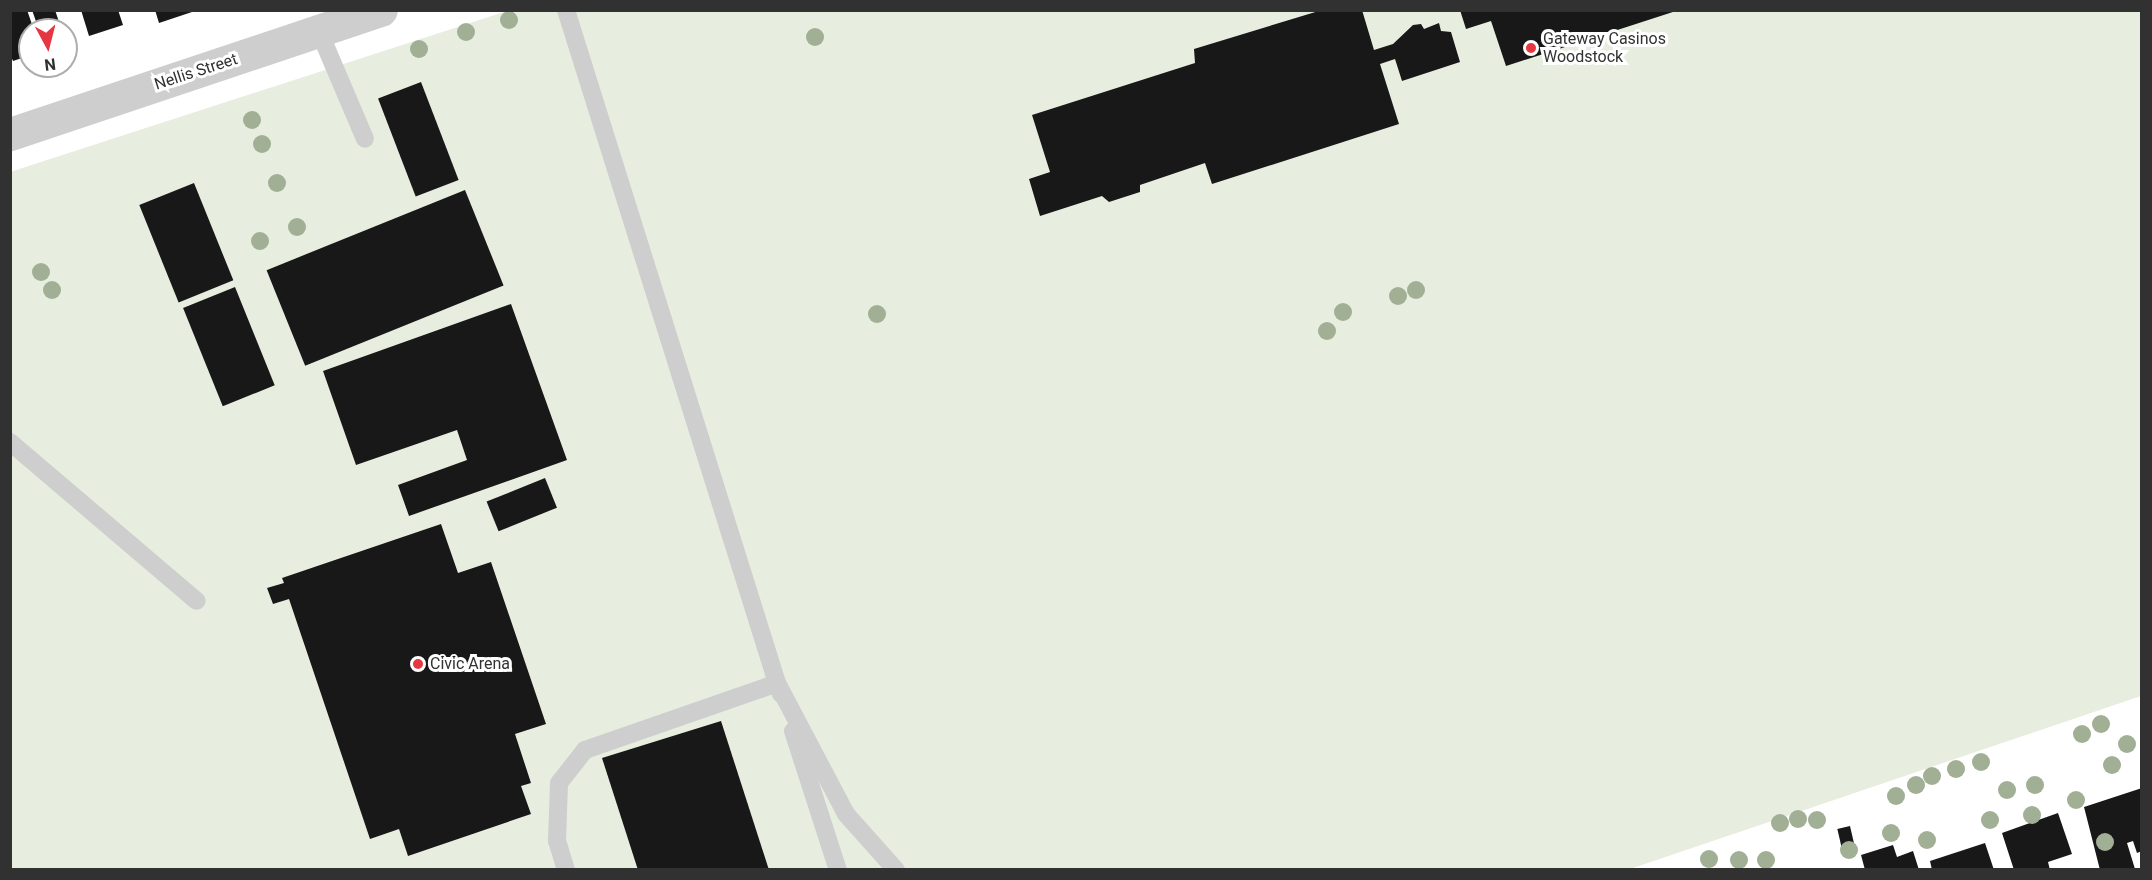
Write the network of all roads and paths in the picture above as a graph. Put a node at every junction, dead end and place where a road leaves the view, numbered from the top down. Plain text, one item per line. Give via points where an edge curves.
1 (381, 10) edge
2 (566, 10) edge
3 (319, 31) junction
4 (10, 134) edge
5 (365, 139) dead end
6 (10, 442) edge
7 (197, 601) dead end
8 (777, 683) junction
9 (566, 870) edge
10 (838, 870) edge
11 (896, 870) edge

1 - 3 street, Nellis Street
2 - 8 lane
3 - 4 street, Nellis Street
3 - 5 lane
6 - 7 lane
8 - 9 lane via 585,750 559,783 557,841
8 - 10 lane
8 - 11 lane via 846,814

